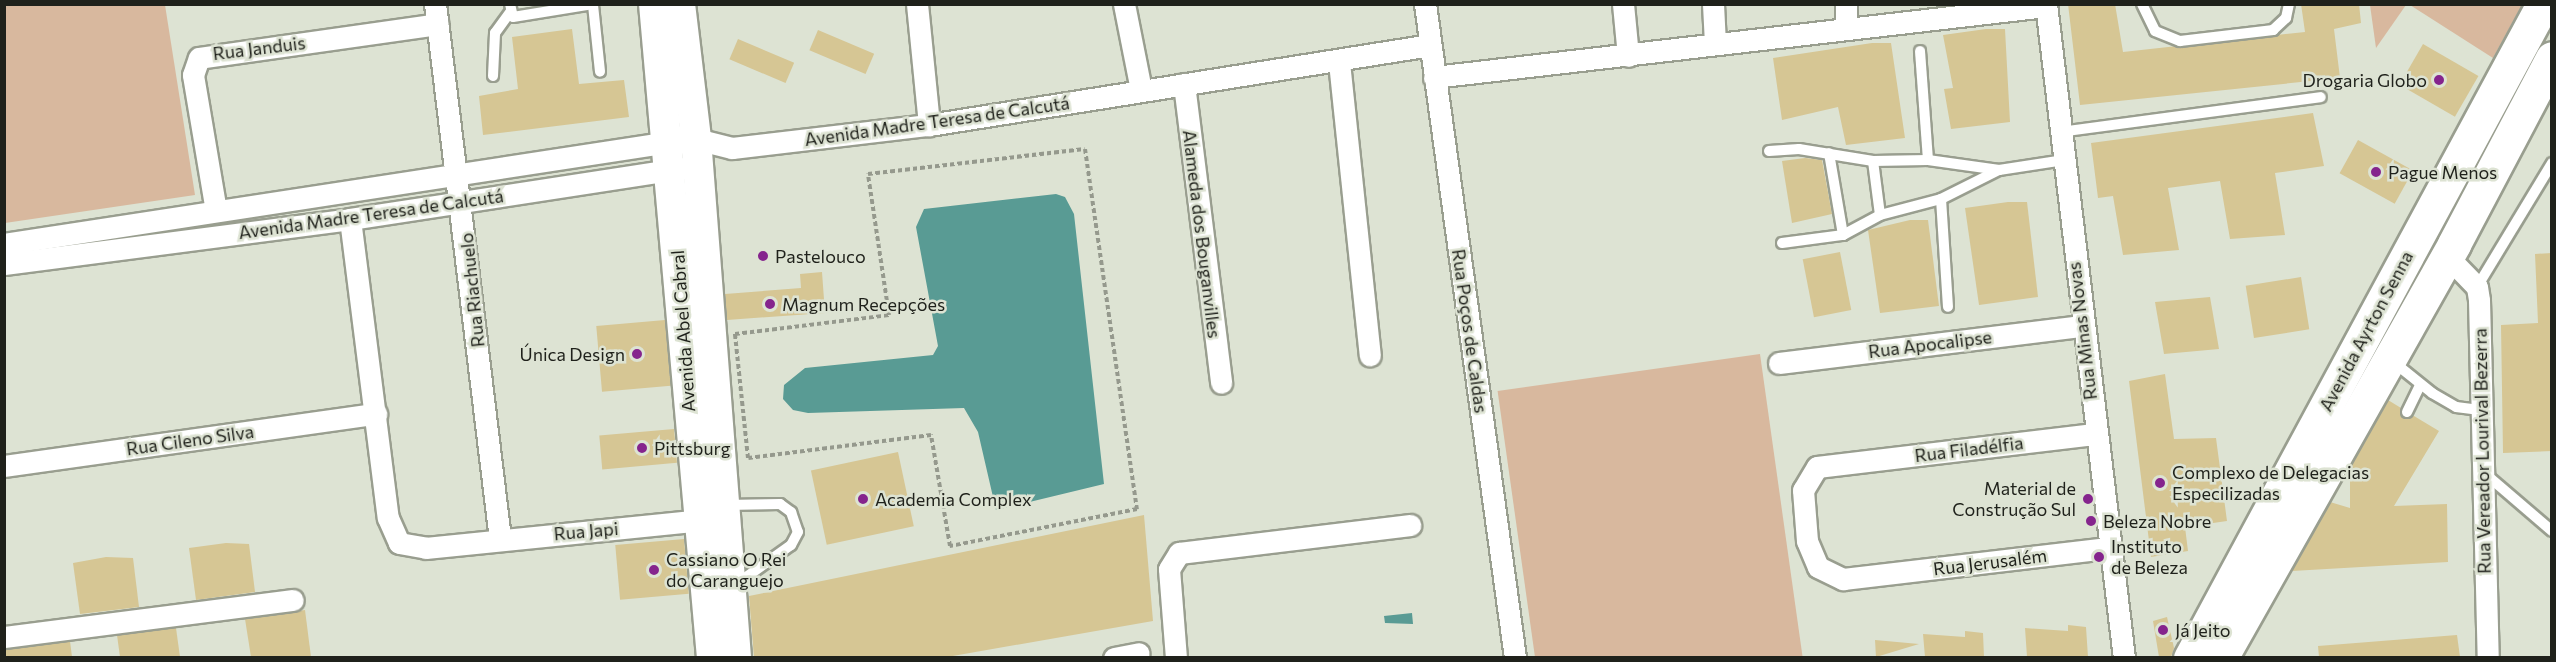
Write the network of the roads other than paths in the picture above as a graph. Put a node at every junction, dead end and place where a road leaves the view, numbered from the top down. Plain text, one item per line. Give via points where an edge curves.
1 (593, 4) edge
2 (654, 4) edge
3 (680, 4) edge
4 (916, 4) edge
5 (1124, 4) edge
6 (1425, 4) edge
7 (1623, 4) edge
8 (1713, 4) edge
9 (1846, 4) edge
10 (2142, 4) edge
11 (2289, 4) edge
12 (2543, 4) edge
13 (2046, 5) edge
14 (510, 8) edge
15 (437, 14) edge
16 (1846, 29) junction
17 (1715, 45) junction
18 (1431, 50) junction
19 (1920, 51) dead end
20 (1628, 56) junction
21 (2552, 58) edge
22 (1340, 67) junction
23 (600, 72) dead end
24 (493, 76) dead end
25 (1434, 77) junction
26 (1184, 88) junction
27 (1141, 90) junction
28 (2321, 98) dead end
29 (929, 125) junction
30 (2060, 132) junction
31 (1769, 151) dead end
32 (1829, 153) junction
33 (683, 154) junction
34 (1928, 160) junction
35 (2064, 160) junction
36 (1873, 161) junction
37 (2552, 164) edge
38 (1999, 170) junction
39 (457, 172) junction
40 (1941, 199) junction
41 (462, 202) junction
42 (216, 211) junction
43 (1880, 215) junction
44 (350, 219) junction
45 (1844, 235) junction
46 (1782, 243) dead end
47 (4, 244) edge
48 (2447, 256) junction
49 (4, 264) edge
50 (2476, 287) junction
51 (1948, 307) dead end
52 (2082, 326) junction
53 (2375, 350) junction
54 (1370, 355) dead end
55 (1779, 363) dead end
56 (1221, 383) dead end
57 (2420, 384) junction
58 (2480, 410) junction
59 (2407, 412) dead end
60 (376, 414) junction
61 (2094, 434) junction
62 (4, 466) edge
63 (2480, 470) junction
64 (716, 514) junction
65 (1410, 525) dead end
66 (2552, 531) edge
67 (500, 539) junction
68 (2108, 548) junction
69 (1871, 577) joint
70 (731, 588) junction
71 (293, 600) dead end
72 (4, 637) edge
73 (1139, 653) dead end
74 (712, 657) edge
75 (736, 657) edge
76 (1114, 657) edge
77 (1176, 657) edge
78 (1515, 657) edge
79 (2124, 657) edge
80 (2190, 657) edge
81 (2221, 657) edge
82 (2488, 657) edge

1 - 14 lane via 513,17
1 - 23 lane
2 - 33 main road, Avenida Abel Cabral
3 - 33 main road, Avenida Abel Cabral
4 - 29 street
5 - 27 street
6 - 18 street, Rua Poços de Caldas
7 - 20 street
8 - 17 street
9 - 16 street
10 - 11 lane via 2155,31 2180,41 2272,30 2286,18
12 - 53 main road, Avenida Ayrton Senna
13 - 16 street
13 - 30 street, Rua Minas Novas
14 - 24 lane via 495,33
15 - 39 street, Rua Riachuelo
15 - 42 street, Rua Janduis via 199,58 193,75
16 - 17 street
17 - 20 street
18 - 22 street, Avenida Madre Teresa de Calcutá
18 - 25 street, Rua Poços de Caldas
19 - 34 lane
20 - 25 street
21 - 48 main road, Avenida Ayrton Senna
22 - 26 street, Avenida Madre Teresa de Calcutá
22 - 54 street
25 - 78 street, Rua Poços de Caldas
26 - 27 street, Avenida Madre Teresa de Calcutá
26 - 56 street, Alameda dos Bouganvilles
27 - 29 street, Avenida Madre Teresa de Calcutá
28 - 30 lane
29 - 33 street, Avenida Madre Teresa de Calcutá
30 - 35 street, Rua Minas Novas
31 - 32 lane
32 - 36 lane
32 - 45 lane
33 - 39 street, Avenida Madre Teresa de Calcutá
33 - 41 street, Avenida Madre Teresa de Calcutá
33 - 64 main road, Avenida Abel Cabral
34 - 36 lane
34 - 38 lane
35 - 38 lane
35 - 52 street, Rua Minas Novas
36 - 43 lane
37 - 50 lane
38 - 40 lane
39 - 41 street, Rua Riachuelo
39 - 42 street, Avenida Madre Teresa de Calcutá
40 - 43 lane
40 - 51 lane
41 - 44 street, Avenida Madre Teresa de Calcutá
41 - 67 street, Rua Riachuelo
42 - 47 street, Avenida Madre Teresa de Calcutá
43 - 45 lane
44 - 49 street, Avenida Madre Teresa de Calcutá
44 - 60 street, Rua Japi
45 - 46 lane
48 - 50 street
48 - 53 main road, Avenida Ayrton Senna
50 - 58 street, Rua Vereador Lourival Bezerra
52 - 55 street, Rua Apocalipse
52 - 61 street, Rua Minas Novas
53 - 57 lane
53 - 80 main road, Avenida Ayrton Senna
53 - 81 main road, Avenida Ayrton Senna via 2334,467
57 - 58 lane via 2456,407
57 - 59 lane
58 - 63 street, Rua Vereador Lourival Bezerra
60 - 62 street, Rua Cileno Silva
60 - 67 street, Rua Japi via 391,534 411,547 448,547
61 - 68 street, Rua Minas Novas
61 - 69 street, Rua Filadélfia via 1816,467 1807,478 1807,541 1824,573
63 - 66 lane
63 - 82 street, Rua Vereador Lourival Bezerra
64 - 67 street, Rua Japi
64 - 70 main road, Avenida Abel Cabral
64 - 70 lane via 780,504 791,512 798,532 786,550
64 - 74 main road, Avenida Abel Cabral
65 - 77 street via 1179,553 1169,569
68 - 69 street, Rua Jerusalém
68 - 79 street, Rua Minas Novas
70 - 75 main road, Avenida Abel Cabral
71 - 72 street
73 - 76 street

